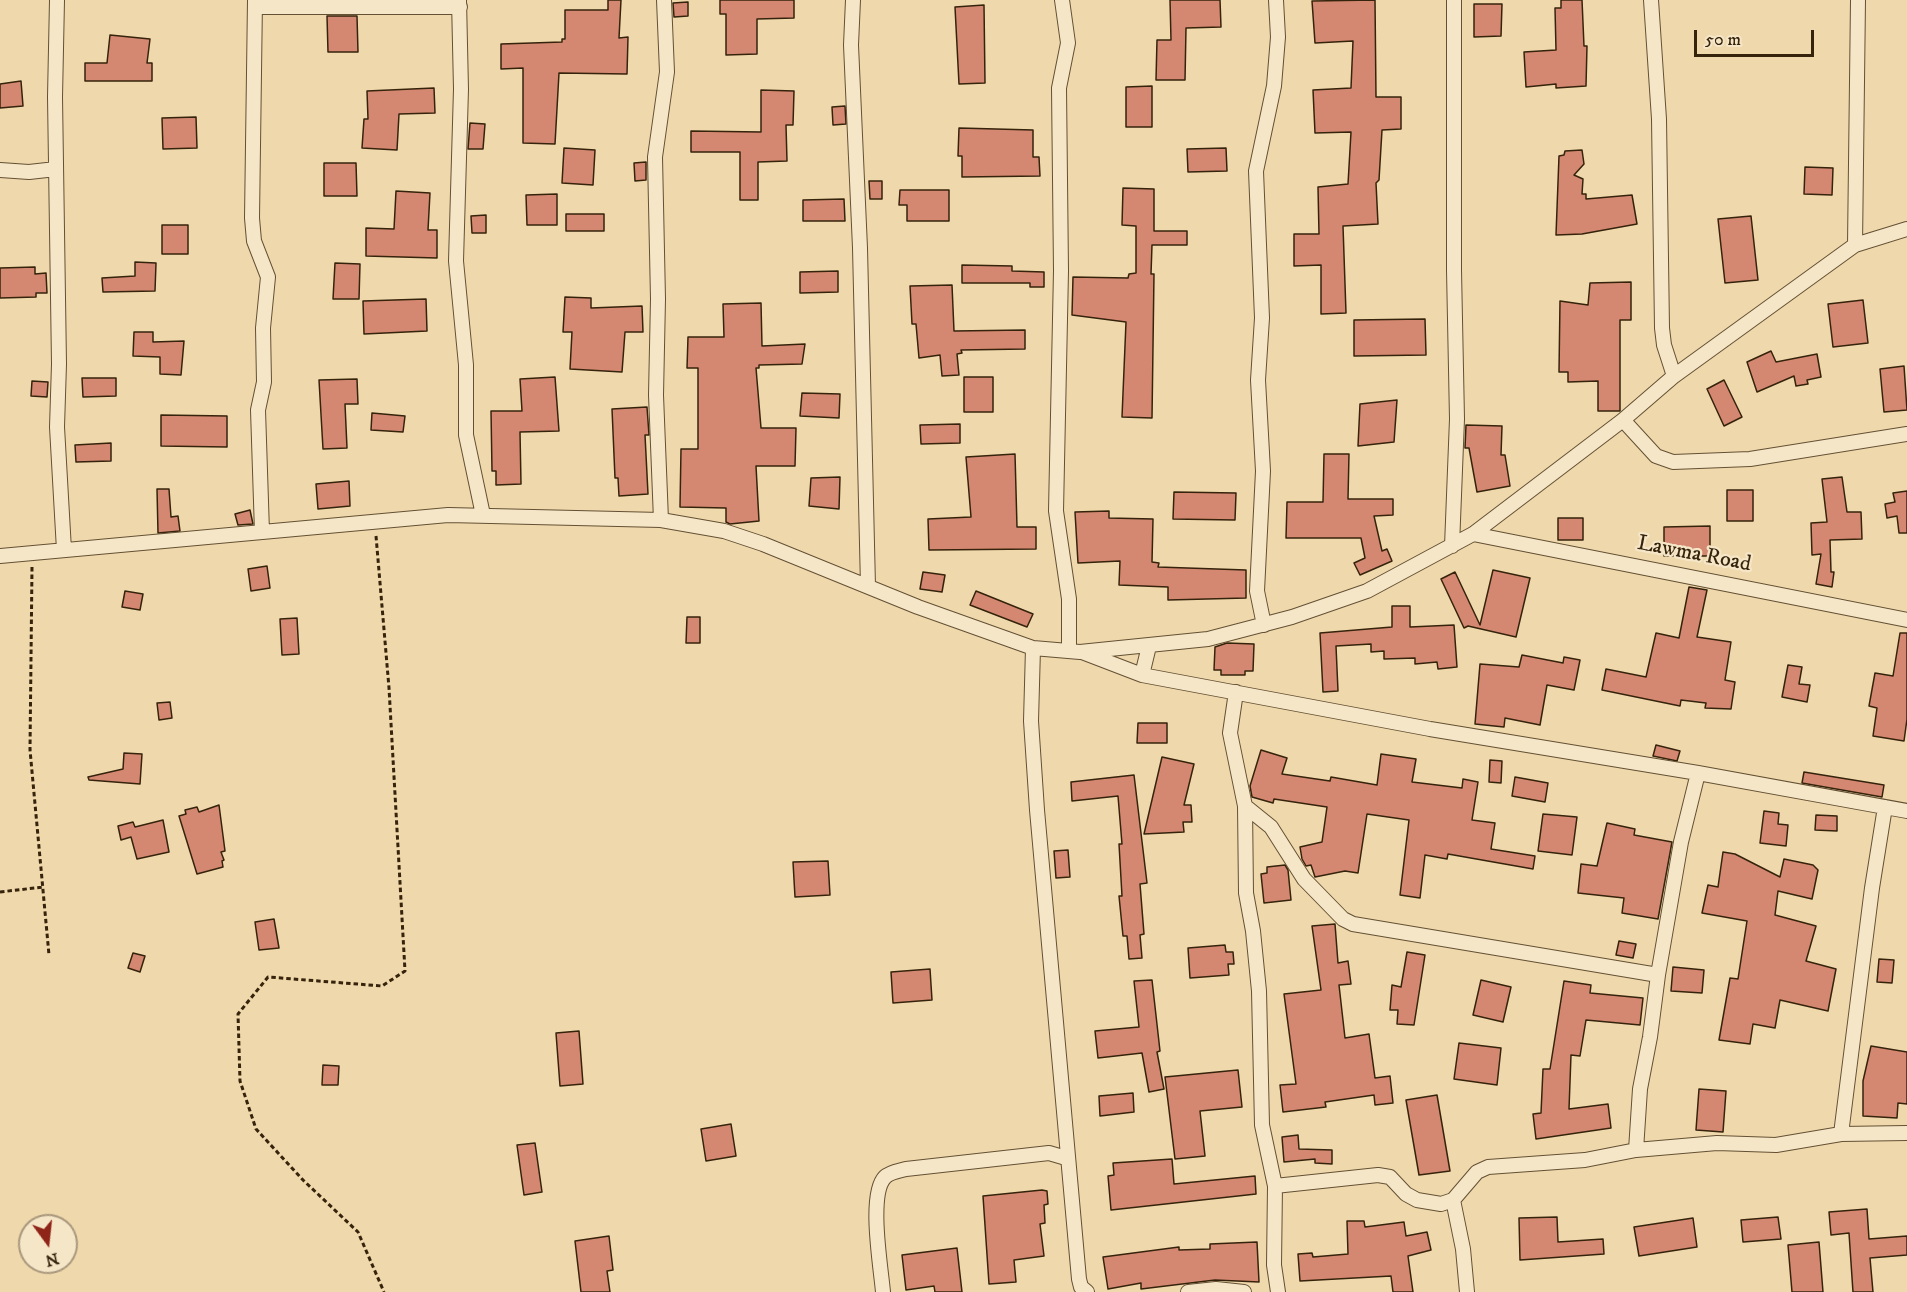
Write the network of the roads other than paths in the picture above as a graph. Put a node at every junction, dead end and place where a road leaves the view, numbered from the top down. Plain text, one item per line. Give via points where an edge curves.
1 (57, 0) edge
2 (663, 0) edge
3 (854, 0) edge
4 (1062, 0) edge
5 (1276, 0) edge
6 (1454, 0) edge
7 (1651, 0) edge
8 (1858, 0) edge
9 (460, 3) edge
10 (255, 4) edge
11 (56, 169) junction
12 (0, 170) edge
13 (1907, 229) edge
14 (1855, 245) junction
15 (1674, 376) junction
16 (1623, 420) junction
17 (1907, 434) edge
18 (483, 515) junction
19 (661, 520) junction
20 (262, 532) junction
21 (1473, 534) junction
22 (1452, 546) junction
23 (64, 550) junction
24 (0, 556) edge
25 (868, 586) junction
26 (1907, 620) edge
27 (1264, 625) junction
28 (1149, 646) junction
29 (1033, 648) junction
30 (1075, 651) junction
31 (1142, 675) junction
32 (1236, 692) junction
33 (1698, 773) junction
34 (1245, 806) junction
35 (1885, 807) junction
36 (1907, 811) edge
37 (1658, 975) junction
38 (1907, 1133) edge
39 (1841, 1134) junction
40 (1636, 1150) junction
41 (1066, 1158) junction
42 (1275, 1186) junction
43 (1453, 1200) junction
44 (883, 1292) edge
45 (1087, 1292) edge
46 (1188, 1292) edge
47 (1244, 1292) edge
48 (1278, 1292) edge
49 (1467, 1292) edge

1 - 11 street
2 - 19 street via 667,72 655,157
3 - 25 street via 851,45
4 - 30 street via 1068,43 1059,88 1061,271 1056,511
5 - 27 street via 1274,86 1256,171 1263,471 1257,591
6 - 22 street via 1457,419
7 - 15 street via 1659,119 1662,328
8 - 14 street
9 - 10 street
9 - 18 street via 456,261 466,365 466,435
10 - 20 street via 252,218 254,241 268,277 264,382 258,410
11 - 12 street
11 - 23 street via 57,427
13 - 14 street
14 - 15 street
15 - 16 street
16 - 17 street via 1656,456 1673,462 1750,459
16 - 21 street
18 - 19 street
18 - 20 street
19 - 25 street via 724,531
20 - 23 street
21 - 22 street
21 - 26 street, Lawma Road
22 - 27 street via 1367,591
23 - 24 street
25 - 29 street
27 - 28 street via 1208,639
28 - 30 street
28 - 31 street
29 - 30 street
29 - 41 street via 1031,721
30 - 31 street
31 - 32 street
32 - 33 street
32 - 34 street via 1230,733
33 - 35 street
33 - 37 street via 1681,842
34 - 37 street via 1271,827 1304,879 1343,919 1353,924
34 - 42 street via 1246,893 1258,991 1262,1125
35 - 36 street
35 - 39 street
37 - 40 street via 1640,1089
38 - 39 street
39 - 40 street via 1776,1144 1717,1143
40 - 43 street via 1585,1160 1488,1167 1477,1172
41 - 44 street via 1049,1153 906,1169 885,1177 876,1204
41 - 45 street via 1078,1279
42 - 43 street via 1378,1176 1390,1177 1417,1200 1441,1204
42 - 48 street via 1274,1265
43 - 49 street
46 - 47 street

